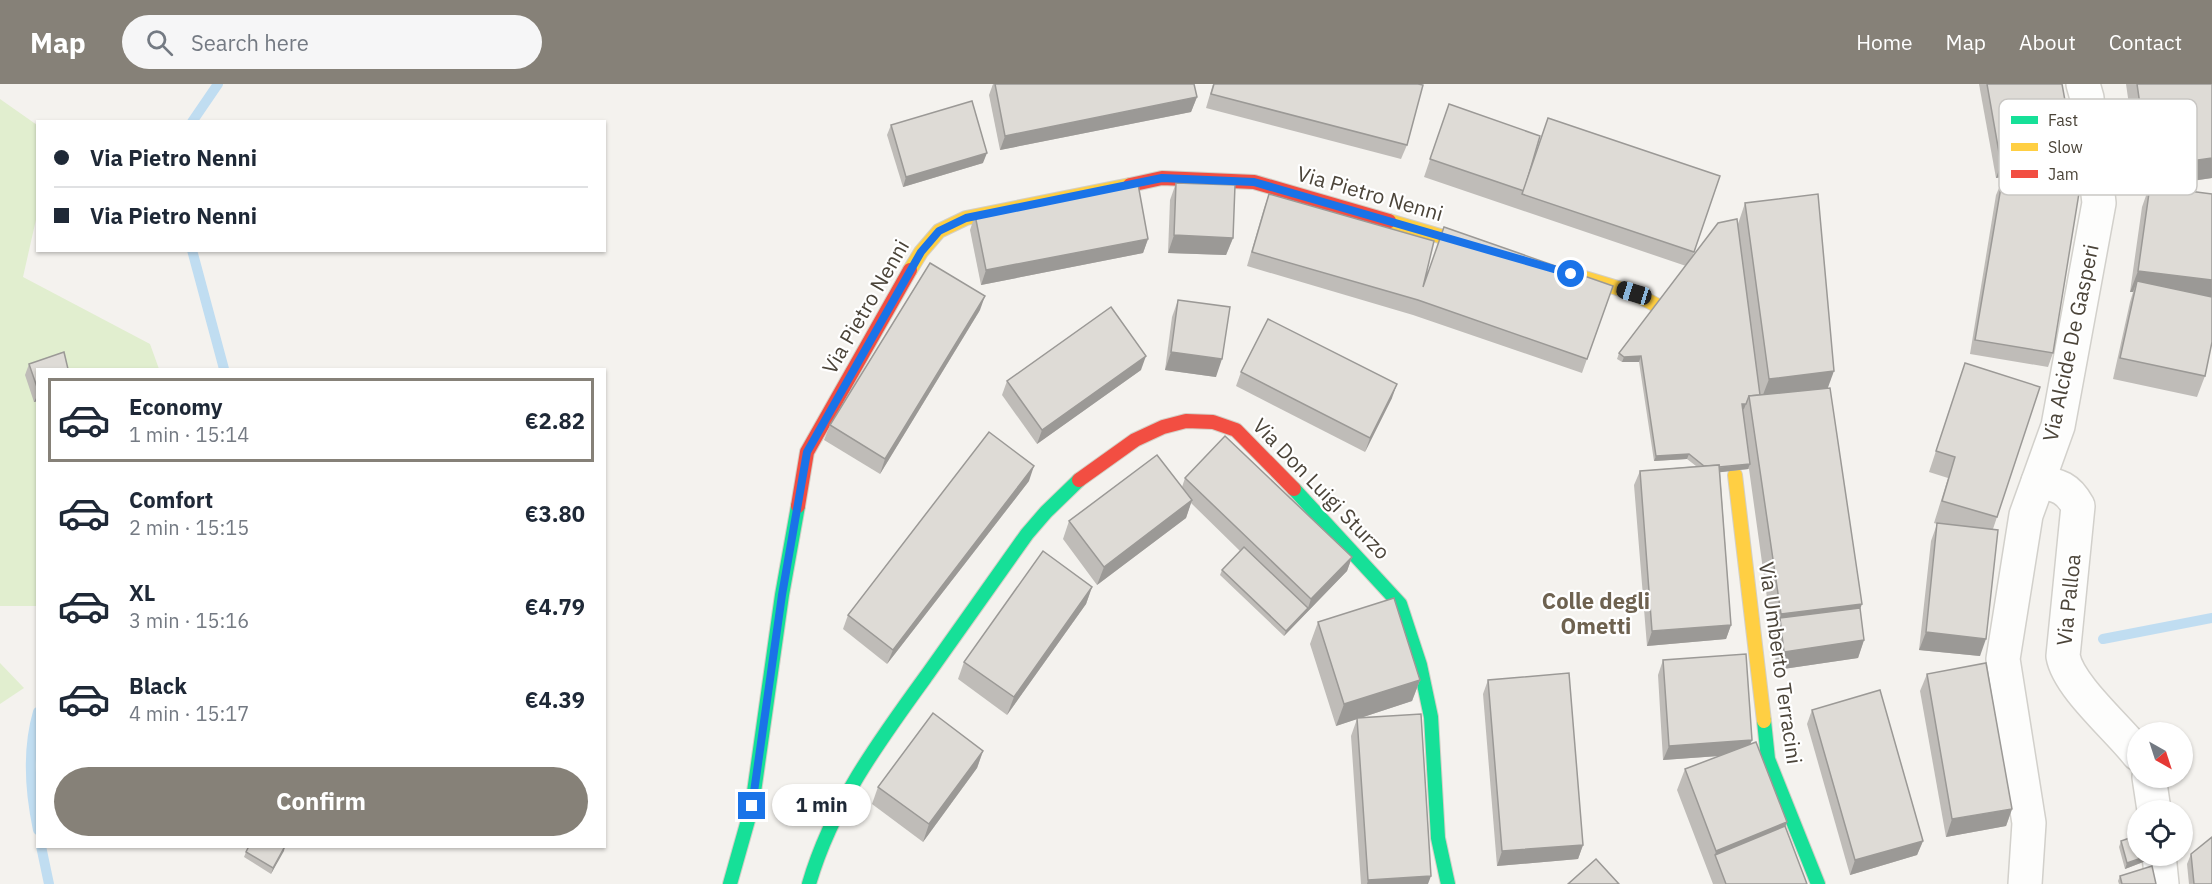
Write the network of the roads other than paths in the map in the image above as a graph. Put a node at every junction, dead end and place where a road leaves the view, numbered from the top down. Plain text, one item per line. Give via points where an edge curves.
1 (2083, 84) edge
2 (2087, 99) edge
3 (2098, 195) edge
4 (1492, 251) edge
5 (1560, 271) edge
6 (1656, 305) edge
7 (1735, 475) edge
8 (2038, 482) junction
9 (2127, 741) edge
10 (2160, 866) edge
11 (730, 884) edge
12 (809, 884) edge
13 (1448, 884) edge
14 (1818, 884) edge
15 (2025, 884) edge
16 (2162, 884) edge

1 - 2 street, Via Alcide De Gasperi
3 - 8 street, Via Alcide De Gasperi via 2058,426
4 - 11 street, Via Pietro Nenni via 1254,182 1162,178 966,218 939,231 921,252 807,452 752,806
5 - 6 street via 1634,293
7 - 14 street, Via Umberto Terracini via 1768,759
8 - 9 street, Via Palloa via 2070,492 2078,506 2064,665
8 - 15 street, Via Alcide De Gasperi via 2026,515 2003,659 2029,823
10 - 16 street
12 - 13 street, Via Don Luigi Sturzo via 829,824 886,732 1040,519 1102,462 1135,440 1186,421 1213,422 1236,429 1400,604 1420,665 1431,717 1438,838

